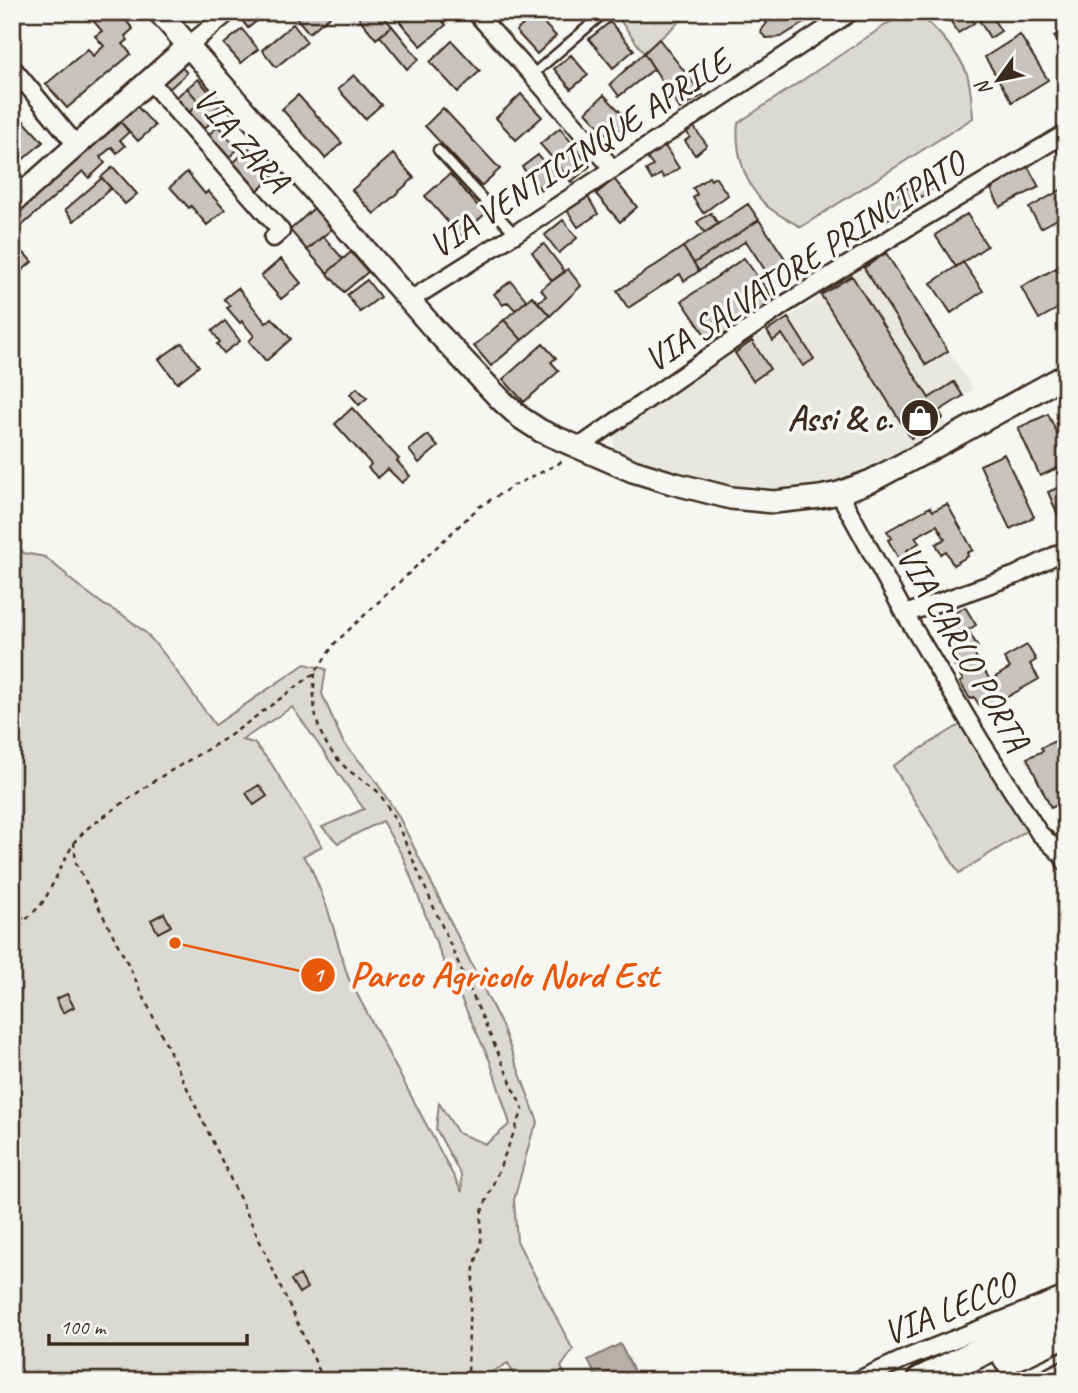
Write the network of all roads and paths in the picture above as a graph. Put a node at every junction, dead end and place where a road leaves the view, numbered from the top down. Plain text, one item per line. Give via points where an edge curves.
1 (159, 12) edge
2 (229, 12) edge
3 (475, 12) edge
4 (605, 12) edge
5 (851, 12) edge
6 (188, 46) junction
7 (12, 67) edge
8 (532, 75) junction
9 (149, 80) junction
10 (1066, 133) edge
11 (77, 146) junction
12 (438, 150) dead end
13 (613, 169) junction
14 (12, 203) edge
15 (515, 234) junction
16 (273, 238) dead end
17 (410, 300) junction
18 (1066, 375) edge
19 (579, 447) junction
20 (839, 493) junction
21 (1066, 550) edge
22 (905, 614) junction
23 (314, 673) junction
24 (74, 842) junction
25 (1064, 857) edge
26 (12, 913) edge
27 (26, 918) junction
28 (12, 933) edge
29 (1066, 1295) edge
30 (1066, 1310) edge
31 (1066, 1332) edge
32 (1066, 1354) edge
33 (1066, 1376) edge
34 (324, 1381) edge
35 (468, 1381) edge
36 (856, 1381) edge
37 (921, 1381) edge
38 (962, 1381) edge
39 (1008, 1381) edge
40 (1054, 1381) edge

1 - 6 street
2 - 6 street
3 - 8 street
4 - 8 lane
5 - 13 street, VIA VENTICINQUE APRILE
6 - 9 street
6 - 17 street
7 - 11 street
8 - 13 street
9 - 11 street
9 - 16 street, VIA ZARA via 281,231
10 - 19 street, VIA SALVATORE PRINCIPATO via 785,304
11 - 14 street
12 - 15 lane
13 - 15 street, VIA VENTICINQUE APRILE
15 - 17 street, VIA VENTICINQUE APRILE
17 - 19 street via 469,368 521,418
18 - 20 street via 912,460
19 - 20 street via 633,471 731,498 774,502
19 - 23 path via 558,464 479,507 335,643
20 - 22 street, VIA CARLO PORTA
21 - 22 street via 1016,575
22 - 25 street, VIA CARLO PORTA via 1039,833
23 - 24 path via 228,737 157,779
23 - 35 path via 314,704 323,740 348,770 377,791 395,819 523,1110 481,1214 470,1309
24 - 27 path via 45,899
24 - 34 path via 76,863
26 - 27 path
27 - 28 path
29 - 36 street, VIA LECCO
30 - 37 highway
31 - 38 highway
32 - 39 highway
33 - 40 highway

